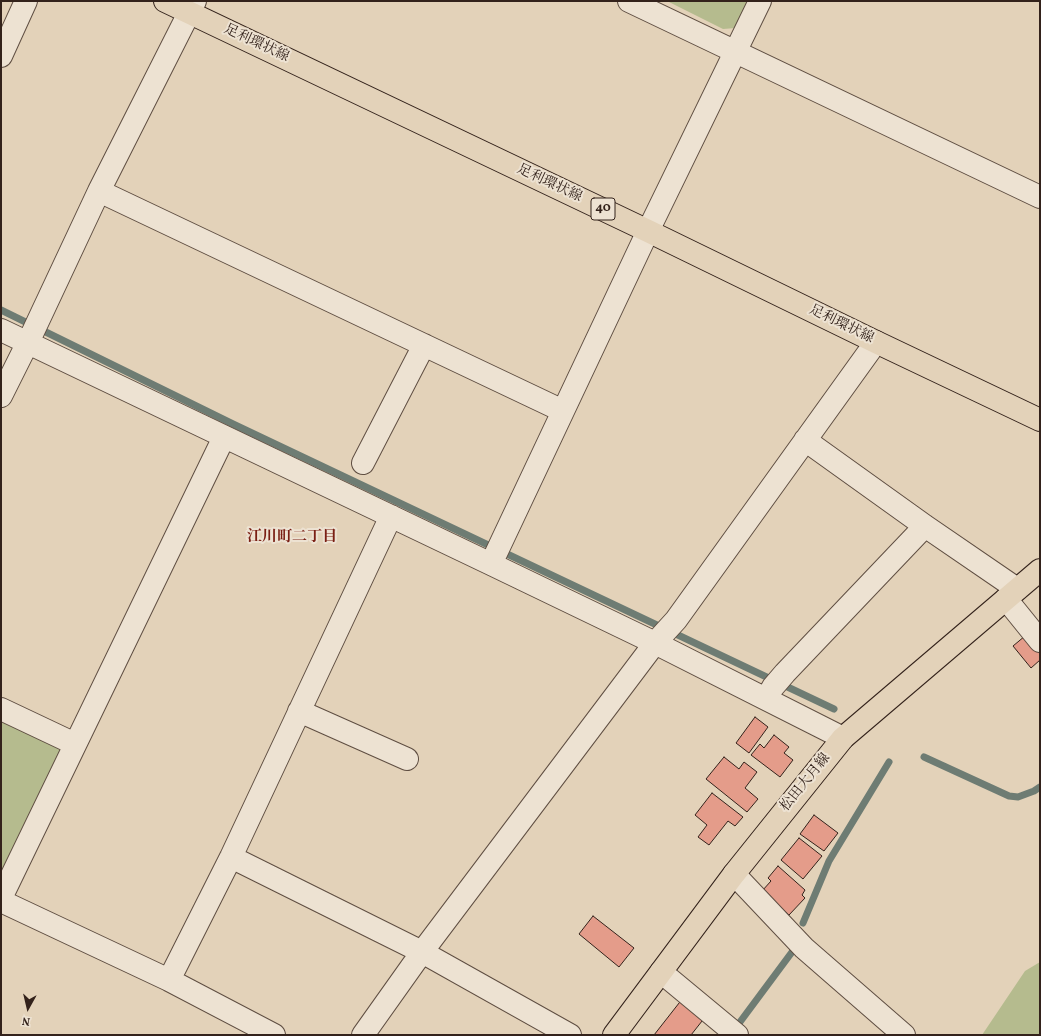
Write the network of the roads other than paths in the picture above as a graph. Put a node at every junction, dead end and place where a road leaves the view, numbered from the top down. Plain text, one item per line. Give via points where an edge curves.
1 (26, 1) edge
2 (165, 1) edge
3 (629, 1) edge
4 (760, 1) edge
5 (192, 7) edge
6 (736, 52) junction
7 (1, 56) edge
8 (99, 191) junction
9 (1040, 197) edge
10 (648, 231) junction
11 (1, 330) edge
12 (33, 331) junction
13 (876, 342) junction
14 (424, 345) junction
15 (1, 396) edge
16 (563, 411) junction
17 (1040, 420) edge
18 (224, 437) junction
19 (805, 440) junction
20 (363, 463) dead end
21 (391, 516) junction
22 (925, 526) junction
23 (496, 553) junction
24 (1040, 570) edge
25 (1012, 594) junction
26 (658, 640) junction
27 (1040, 640) edge
28 (774, 686) junction
29 (1, 709) edge
30 (300, 711) junction
31 (843, 738) junction
32 (75, 744) junction
33 (407, 759) dead end
34 (231, 857) junction
35 (734, 874) junction
36 (1, 899) edge
37 (422, 952) junction
38 (661, 972) junction
39 (169, 980) junction
40 (274, 1035) edge
41 (362, 1035) edge
42 (570, 1035) edge
43 (614, 1035) edge
44 (737, 1035) edge
45 (904, 1035) edge

1 - 7 street
2 - 5 main road, 足利環状線 / 40
3 - 6 street
4 - 6 street
5 - 8 street
5 - 10 main road, 足利環状線 / 40
6 - 9 street
6 - 10 street
8 - 12 street
8 - 14 street
10 - 13 main road, 足利環状線 / 40
10 - 16 street
11 - 12 street
12 - 15 street
12 - 18 street
13 - 17 main road, 足利環状線 / 40
13 - 19 street
14 - 16 street
14 - 20 street
16 - 23 street
18 - 21 street
18 - 32 street
19 - 22 street
19 - 26 street via 676,620
21 - 23 street
21 - 30 street
22 - 25 street
22 - 28 street
23 - 26 street
24 - 25 main road, 松田大月線
25 - 27 street
25 - 31 main road, 松田大月線
26 - 28 street
26 - 37 street
28 - 31 street
29 - 32 street
30 - 33 street
30 - 34 street
31 - 35 main road, 松田大月線
32 - 36 street
34 - 37 street
34 - 39 street
35 - 38 main road, 松田大月線
35 - 45 street via 804,948
36 - 39 street
37 - 41 street
37 - 42 street
38 - 43 main road, 松田大月線
38 - 44 street
39 - 40 street

